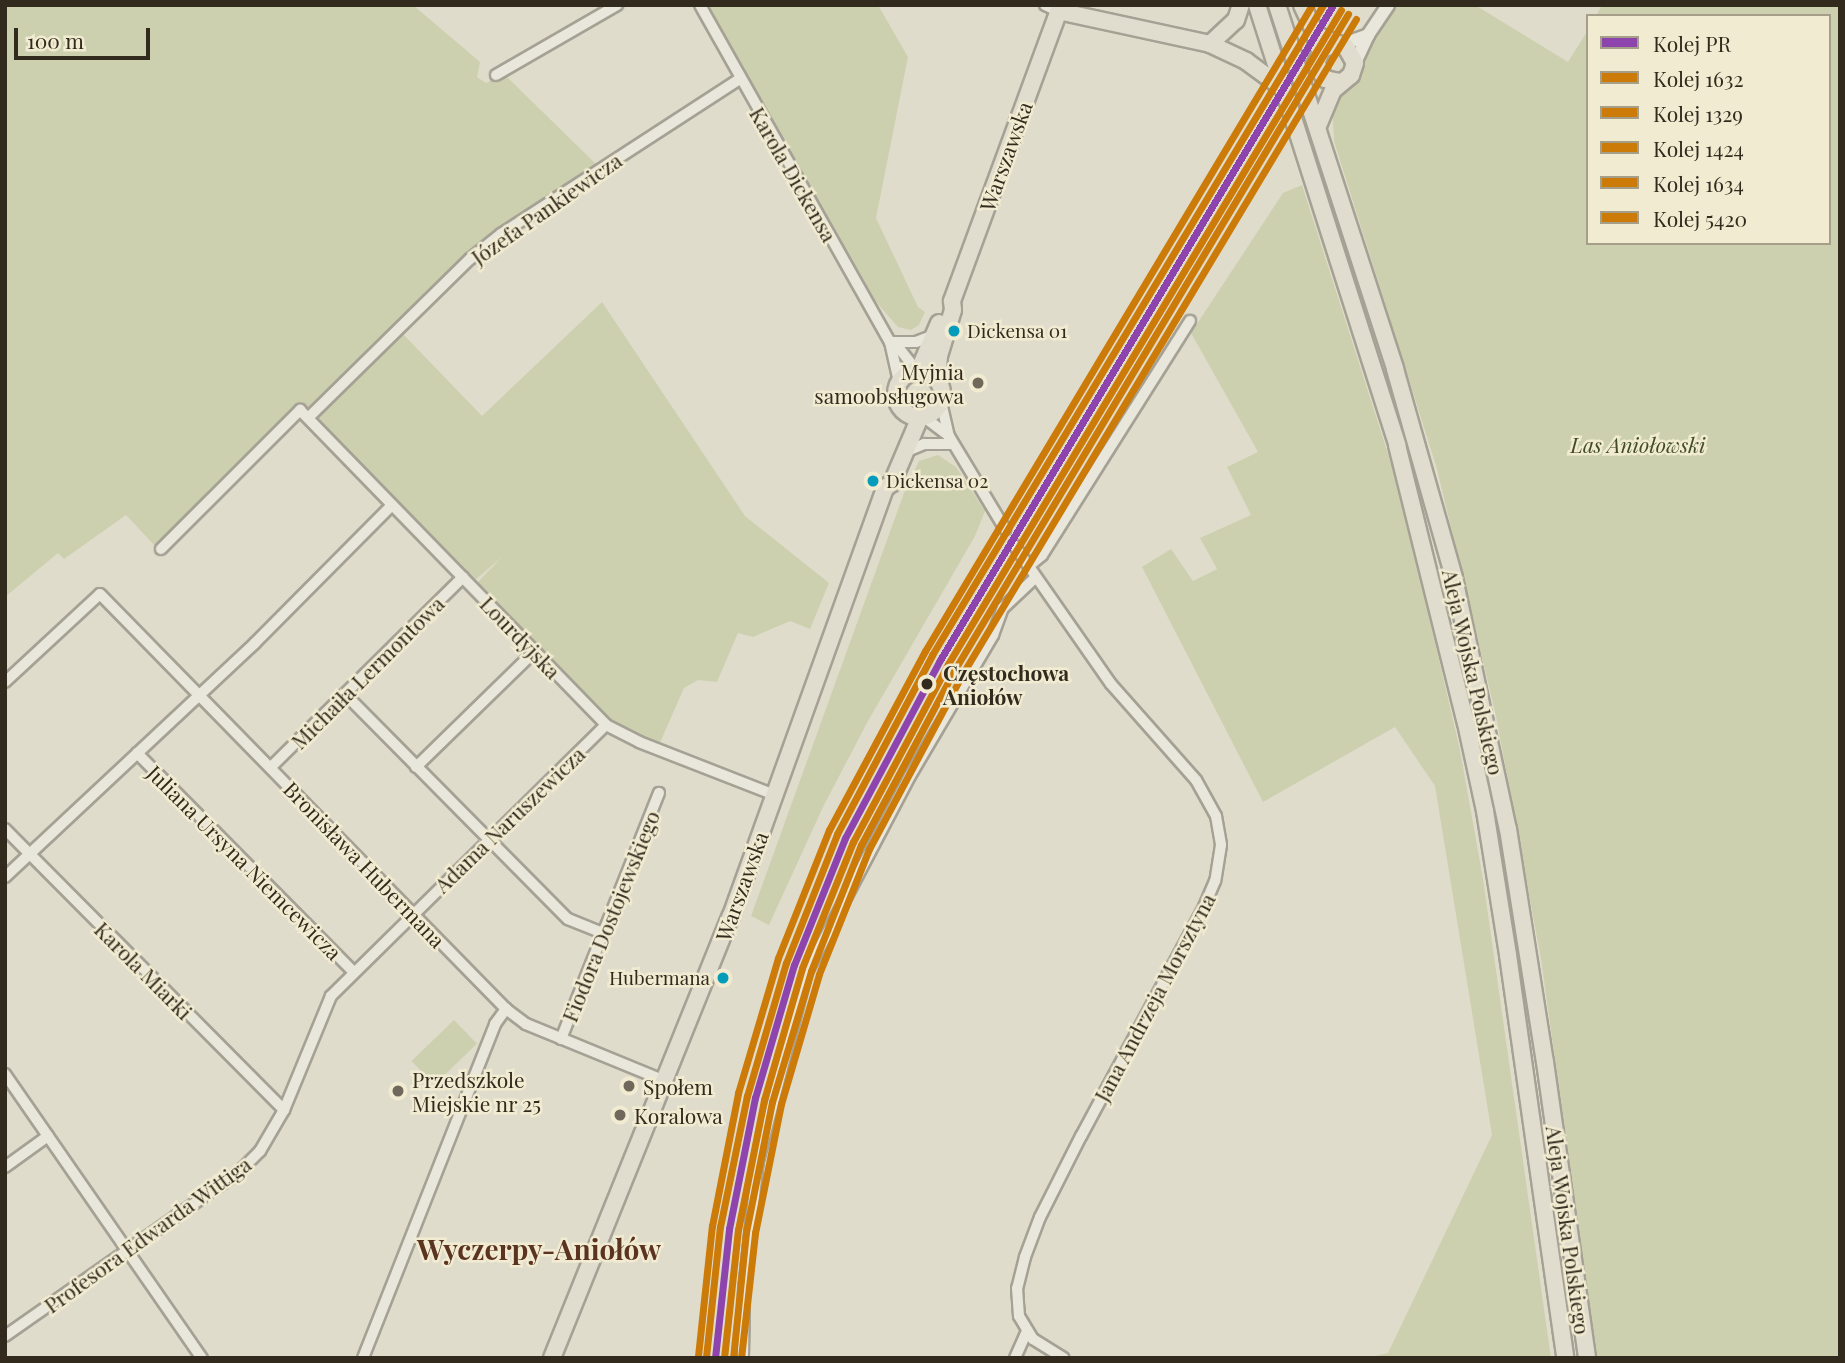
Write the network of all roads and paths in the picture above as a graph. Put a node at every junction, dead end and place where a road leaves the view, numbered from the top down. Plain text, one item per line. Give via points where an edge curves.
1 (700, 5) edge
2 (1241, 5) edge
3 (1257, 5) edge
4 (1276, 5) edge
5 (1302, 5) edge
6 (1388, 5) edge
7 (611, 7) edge
8 (1055, 7) edge
9 (1085, 11) edge
10 (1316, 35) junction
11 (1368, 35) junction
12 (1210, 44) junction
13 (1339, 44) junction
14 (1319, 53) junction
15 (1355, 63) junction
16 (496, 75) dead end
17 (740, 79) junction
18 (1339, 82) junction
19 (1284, 89) junction
20 (1317, 128) junction
21 (952, 301) junction
22 (1189, 321) dead end
23 (934, 335) junction
24 (892, 343) junction
25 (918, 370) junction
26 (937, 379) junction
27 (899, 382) junction
28 (941, 402) junction
29 (903, 411) junction
30 (309, 417) junction
31 (922, 417) junction
32 (951, 440) junction
33 (905, 452) junction
34 (885, 488) junction
35 (392, 505) junction
36 (1005, 529) dead end
37 (1014, 545) dead end
38 (161, 549) dead end
39 (1029, 566) junction
40 (463, 577) junction
41 (1036, 577) junction
42 (535, 651) junction
43 (5, 682) edge
44 (345, 694) junction
45 (200, 695) junction
46 (606, 725) junction
47 (137, 753) junction
48 (271, 767) junction
49 (416, 767) junction
50 (659, 793) dead end
51 (775, 795) junction
52 (5, 829) edge
53 (487, 840) junction
54 (30, 854) junction
55 (5, 877) edge
56 (412, 914) junction
57 (602, 933) junction
58 (353, 971) junction
59 (506, 1009) junction
60 (561, 1039) junction
61 (5, 1074) edge
62 (665, 1081) junction
63 (284, 1110) junction
64 (48, 1136) junction
65 (5, 1167) edge
66 (128, 1252) junction
67 (1027, 1331) junction
68 (5, 1336) edge
69 (202, 1358) edge
70 (363, 1358) edge
71 (552, 1358) edge
72 (743, 1358) edge
73 (1015, 1358) edge
74 (1065, 1358) edge
75 (1565, 1358) edge
76 (1587, 1358) edge

1 - 17 street, Karola Dickensa
2 - 12 main road via 1236,20
3 - 19 main road, Aleja Wojska Polskiego
4 - 20 main road, Aleja Wojska Polskiego
5 - 10 main road
6 - 11 street
7 - 16 street
8 - 9 main road
8 - 21 main road, Warszawska
9 - 12 main road via 1175,39
10 - 13 main road
10 - 14 main road
11 - 13 street
11 - 15 street
12 - 19 main road via 1246,61
13 - 14 main road via 1326,46
13 - 15 main road via 1349,50
14 - 18 main road via 1316,63 1321,76
15 - 18 main road via 1350,75
17 - 24 street, Karola Dickensa
17 - 30 street, Józefa Pankiewicza via 501,233
18 - 20 main road
19 - 75 main road, Aleja Wojska Polskiego via 1397,445 1466,723 1508,955
20 - 76 main road, Aleja Wojska Polskiego via 1419,450 1483,704 1528,950
21 - 23 main road, Warszawska
21 - 26 main road, Warszawska
22 - 39 street via 1042,555
23 - 24 street via 916,342
23 - 25 main road, Warszawska
24 - 25 street, Karola Dickensa
24 - 27 street, Karola Dickensa
25 - 26 main road
25 - 27 main road
26 - 28 main road
27 - 29 main road via 896,395
28 - 31 main road
28 - 32 street
29 - 31 main road
29 - 34 main road, Warszawska via 883,481
30 - 35 street, Lourdyjska
30 - 38 street via 300,410
31 - 32 street
31 - 33 main road, Warszawska
32 - 33 street
32 - 36 street
33 - 34 main road, Warszawska via 892,483
34 - 51 main road, Warszawska
35 - 40 street, Lourdyjska
35 - 45 street
37 - 39 street, Jana Andrzeja Morsztyna
39 - 41 street, Jana Andrzeja Morsztyna
40 - 42 street, Lourdyjska
40 - 44 street, Michaiła Lermontowa
41 - 67 street, Jana Andrzeja Morsztyna via 1111,684 1196,780 1216,816 1221,845 1215,881 1204,907 1040,1217 1017,1288 1019,1316
41 - 72 street via 1003,608 993,635 909,776 807,972 758,1161 744,1289
42 - 46 street, Lourdyjska
42 - 49 street
43 - 45 street, Bronisława Hubermana via 100,594
44 - 48 street, Michaiła Lermontowa
44 - 49 street
45 - 47 street
45 - 48 street, Bronisława Hubermana
46 - 51 street, Lourdyjska
46 - 53 street, Adama Naruszewicza
47 - 54 street
47 - 58 street, Juliana Ursyna Niemcewicza
48 - 56 street, Bronisława Hubermana
49 - 53 street
50 - 57 street, Fiodora Dostojewskiego
51 - 62 main road, Warszawska
52 - 54 street, Karola Miarki
53 - 56 street, Adama Naruszewicza
53 - 57 street via 568,919
54 - 55 street
54 - 63 street, Karola Miarki
56 - 58 street, Profesora Edwarda Wittiga
56 - 59 street, Bronisława Hubermana
57 - 60 street, Fiodora Dostojewskiego
58 - 63 street, Profesora Edwarda Wittiga via 331,996
59 - 60 street, Bronisława Hubermana via 526,1024
59 - 70 street via 495,1024
60 - 62 street, Bronisława Hubermana
61 - 64 street
62 - 71 main road, Warszawska
63 - 66 street, Profesora Edwarda Wittiga via 260,1151 239,1172
64 - 65 street
64 - 66 street
66 - 68 street, Profesora Edwarda Wittiga
66 - 69 street
67 - 73 street
67 - 74 street via 1044,1348

